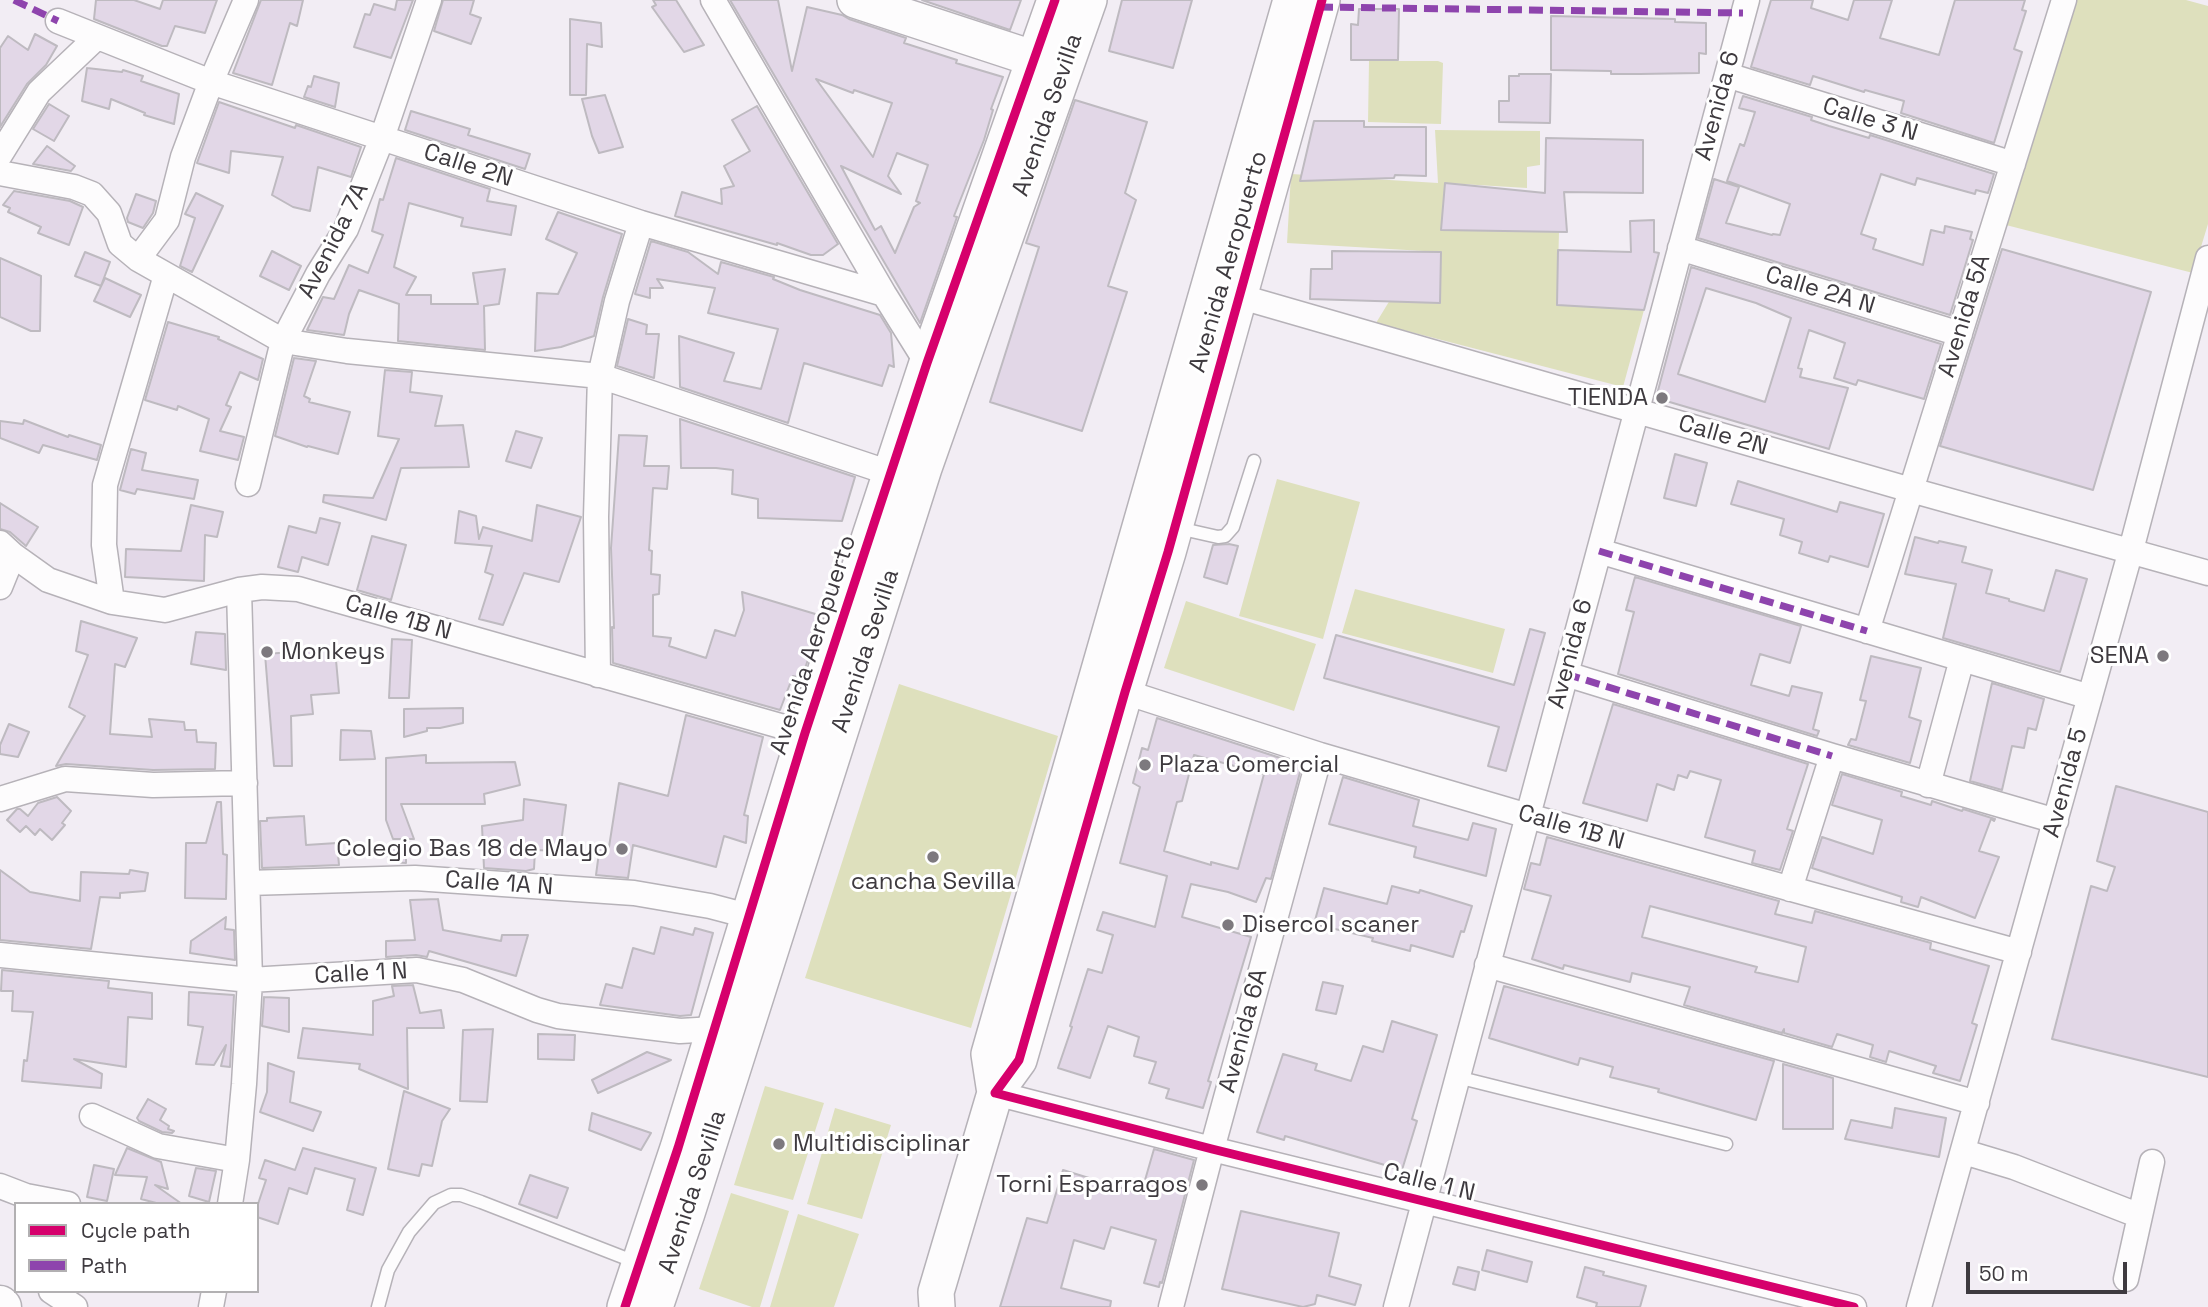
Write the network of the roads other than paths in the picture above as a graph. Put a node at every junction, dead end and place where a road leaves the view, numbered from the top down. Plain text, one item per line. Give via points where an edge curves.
1 (246, 0) edge
2 (429, 0) edge
3 (713, 0) edge
4 (855, 0) edge
5 (1055, 0) edge
6 (1089, 0) edge
7 (1291, 0) edge
8 (1322, 0) edge
9 (1747, 0) edge
10 (2064, 0) edge
11 (58, 21) dead end
12 (97, 37) junction
13 (1035, 59) junction
14 (1727, 75) junction
15 (211, 82) junction
16 (383, 138) junction
17 (0, 155) edge
18 (2013, 164) junction
19 (0, 173) edge
20 (641, 222) junction
21 (1680, 248) junction
22 (2208, 258) edge
23 (138, 259) junction
24 (166, 275) junction
25 (884, 294) junction
26 (1238, 296) junction
27 (1960, 334) junction
28 (283, 341) junction
29 (965, 351) junction
30 (927, 363) junction
31 (600, 376) junction
32 (949, 398) junction
33 (1636, 411) junction
34 (1254, 461) dead end
35 (891, 473) junction
36 (248, 484) dead end
37 (1911, 491) junction
38 (1175, 527) junction
39 (6, 549) edge
40 (2131, 550) junction
41 (1599, 551) junction
42 (2208, 573) edge
43 (0, 587) edge
44 (239, 590) junction
45 (112, 602) junction
46 (1867, 631) junction
47 (1962, 659) junction
48 (1566, 674) junction
49 (598, 676) junction
50 (1125, 692) junction
51 (2090, 697) junction
52 (804, 733) junction
53 (1320, 755) junction
54 (1832, 756) junction
55 (245, 783) junction
56 (1928, 785) junction
57 (0, 799) edge
58 (1528, 816) junction
59 (2056, 821) junction
60 (248, 883) junction
61 (1790, 889) junction
62 (748, 916) junction
63 (2019, 952) junction
64 (0, 955) edge
65 (1487, 965) junction
66 (250, 980) junction
67 (715, 1029) junction
68 (1457, 1077) junction
69 (729, 1082) junction
70 (995, 1093) junction
71 (1977, 1103) junction
72 (92, 1116) dead end
73 (1726, 1144) dead end
74 (678, 1149) junction
75 (1212, 1149) junction
76 (1964, 1152) junction
77 (237, 1160) junction
78 (2152, 1162) dead end
79 (0, 1186) edge
80 (58, 1202) edge
81 (230, 1202) edge
82 (1424, 1202) junction
83 (687, 1213) junction
84 (2140, 1216) junction
85 (639, 1264) junction
86 (2126, 1279) dead end
87 (54, 1293) edge
88 (931, 1302) edge
89 (75, 1307) edge
90 (378, 1307) edge
91 (625, 1307) edge
92 (655, 1307) edge
93 (1171, 1307) edge
94 (1396, 1307) edge
95 (1854, 1307) edge
96 (1919, 1307) edge

1 - 15 street
2 - 16 street, Avenida 7A
3 - 25 street
4 - 13 main road
5 - 13 main road, Avenida Aeropuerto
6 - 29 main road, Avenida Sevilla
7 - 70 main road via 989,1054
8 - 26 main road, Avenida Aeropuerto
9 - 14 street, Avenida 6
10 - 18 street, Avenida 5A
11 - 12 street, Calle 2N
12 - 15 street, Calle 2N
12 - 17 street via 39,92
13 - 30 main road, Avenida Aeropuerto
14 - 18 street, Calle 3 N
14 - 21 street, Avenida 6
15 - 16 street, Calle 2N
15 - 23 street via 183,157 167,220
16 - 20 street, Calle 2N
16 - 28 street, Avenida 7A via 346,229
18 - 27 street, Avenida 5A
19 - 23 street via 92,194 109,213 120,244
20 - 25 street, Calle 2N
20 - 31 street
21 - 27 street, Calle 2A N
21 - 33 street, Avenida 6
22 - 40 street, Avenida 5
23 - 24 street
24 - 28 street
24 - 45 street via 105,485 104,545
25 - 30 street
26 - 33 street, Calle 2N
26 - 38 main road, Avenida Aeropuerto
27 - 37 street, Avenida 5A
28 - 31 street
28 - 36 street, Avenida 7A
29 - 30 main road
29 - 32 main road, Avenida Sevilla
30 - 32 main road
30 - 35 main road, Avenida Aeropuerto
31 - 35 street
31 - 49 street
32 - 69 main road, Avenida Sevilla
33 - 37 street, Calle 2N
33 - 41 street, Avenida 6
34 - 38 lane via 1226,536
35 - 52 main road, Avenida Aeropuerto
37 - 40 street, Calle 2N
37 - 46 street, Avenida 5A
38 - 50 main road, Avenida Aeropuerto
39 - 43 street
39 - 45 street, Calle 1B N via 47,580
40 - 42 street, Calle 2N
40 - 51 street, Avenida 5
41 - 46 street
41 - 48 street, Avenida 6
44 - 45 street, Calle 1B N via 165,610
44 - 49 street, Calle 1B N via 298,589
44 - 55 street
46 - 47 street
47 - 51 street
47 - 56 street
48 - 54 street
48 - 58 street, Avenida 6
49 - 52 street, Calle 1B N
50 - 53 street, Calle 1B N
50 - 70 main road, Avenida Aeropuerto via 1019,1060
51 - 59 street, Avenida 5
52 - 62 main road, Avenida Aeropuerto
53 - 58 street, Calle 1B N
53 - 75 street, Avenida 6A
54 - 56 street
54 - 61 street
55 - 57 street via 153,785 65,779
55 - 60 street
56 - 59 street
58 - 61 street, Calle 1B N
58 - 65 street, Avenida 6
59 - 63 street, Avenida 5
60 - 62 street, Calle 1A N via 415,878 634,893
60 - 66 street
61 - 63 street, Calle 1B N
62 - 67 main road, Avenida Aeropuerto
63 - 71 street, Avenida 5
64 - 66 street, Calle 1 N
65 - 68 street, Avenida 6
65 - 71 street
66 - 67 street, Calle 1 N via 417,970 463,980 558,1016 680,1031
66 - 77 street
67 - 74 main road, Avenida Aeropuerto
68 - 73 lane
68 - 82 street, Avenida 6
69 - 74 main road
69 - 83 main road, Avenida Sevilla
70 - 75 street, Calle 1 N
70 - 88 main road, Avenida Aeropuerto
71 - 76 street, Avenida 5
72 - 77 street via 158,1146
74 - 83 main road
74 - 85 main road, Avenida Aeropuerto
75 - 82 street, Calle 1 N
75 - 93 street, Avenida 6A
76 - 84 street
76 - 96 street, Avenida 5
77 - 81 street
78 - 84 street
79 - 80 street
82 - 94 street, Avenida 6
82 - 95 street, Calle 1 N
83 - 92 main road, Avenida Sevilla
84 - 86 street
85 - 90 lane via 481,1202 451,1195 434,1203 409,1232 388,1270
85 - 91 main road, Avenida Aeropuerto
87 - 89 street

